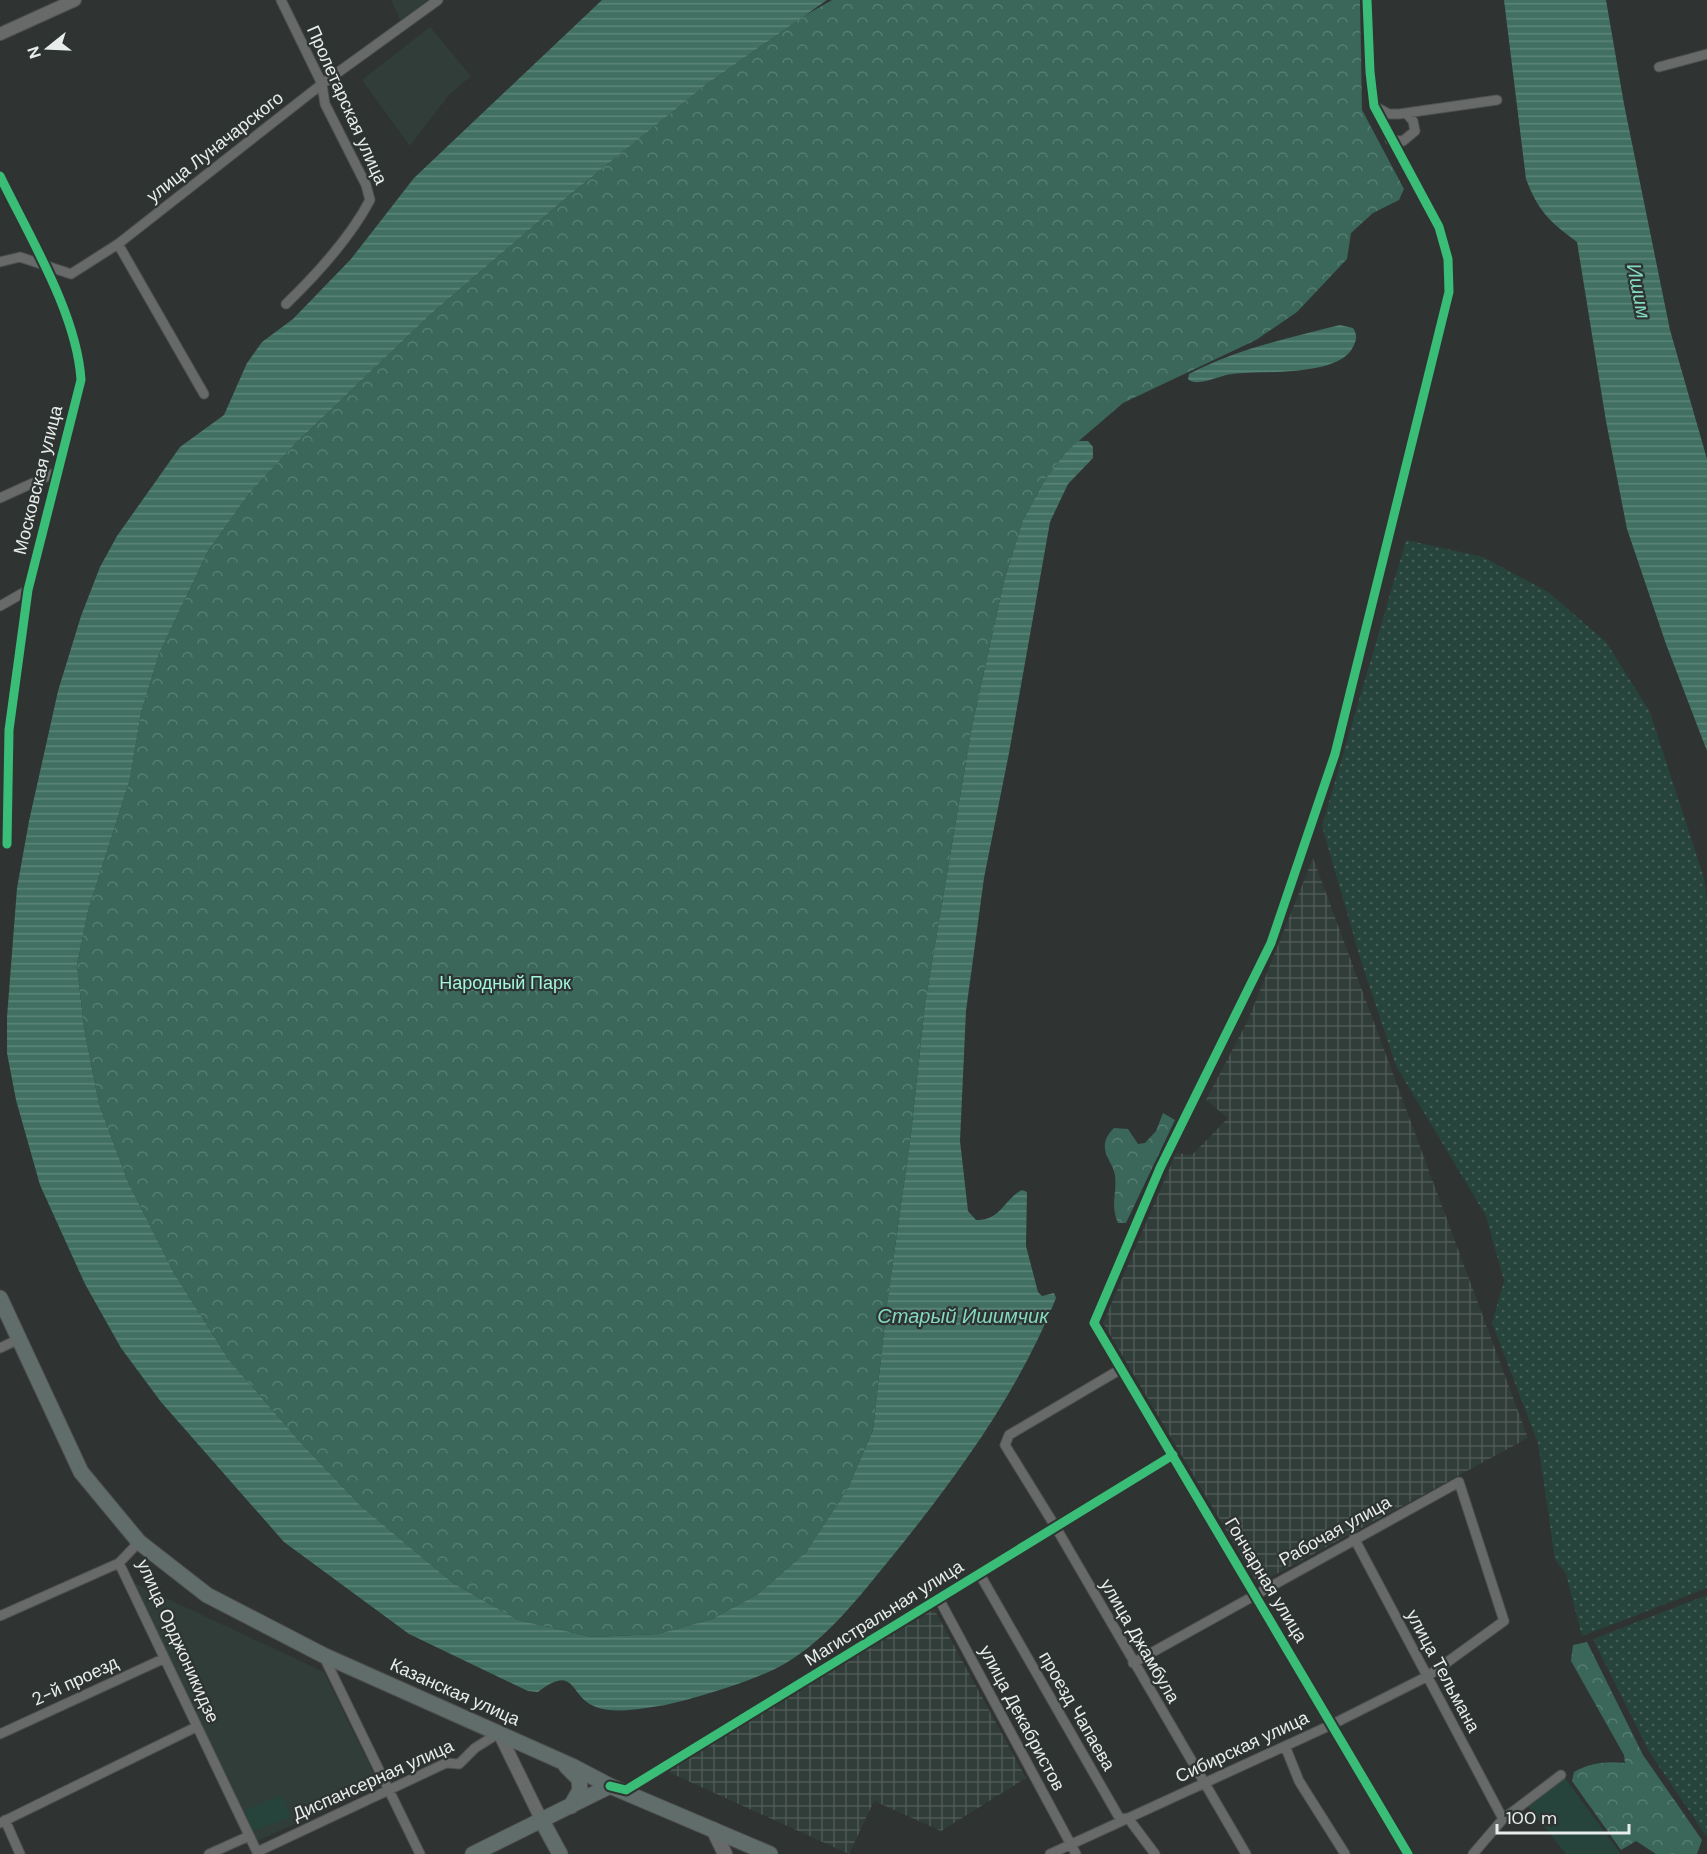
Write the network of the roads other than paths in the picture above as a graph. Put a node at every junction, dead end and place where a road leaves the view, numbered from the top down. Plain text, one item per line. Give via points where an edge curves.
1 (75, 0) edge
2 (281, 0) edge
3 (438, 0) edge
4 (1367, 0) edge
5 (0, 34) edge
6 (1707, 54) edge
7 (1659, 67) dead end
8 (322, 84) junction
9 (1497, 100) dead end
10 (1374, 106) junction
11 (1406, 113) junction
12 (1390, 140) junction
13 (0, 176) edge
14 (118, 244) junction
15 (0, 262) edge
16 (43, 266) junction
17 (286, 304) dead end
18 (204, 394) dead end
19 (57, 472) junction
20 (0, 498) edge
21 (28, 590) junction
22 (0, 606) edge
23 (4, 733) edge
24 (8, 844) dead end
25 (0, 1298) edge
26 (19, 1339) junction
27 (0, 1348) edge
28 (1121, 1369) junction
29 (1173, 1455) junction
30 (1055, 1526) junction
31 (1354, 1538) junction
32 (139, 1542) junction
33 (119, 1563) junction
34 (979, 1574) junction
35 (1255, 1595) junction
36 (939, 1599) junction
37 (0, 1616) edge
38 (1504, 1621) joint
39 (323, 1655) junction
40 (163, 1659) junction
41 (1133, 1663) junction
42 (1428, 1677) junction
43 (1333, 1724) junction
44 (196, 1727) junction
45 (499, 1733) junction
46 (0, 1734) edge
47 (1285, 1746) junction
48 (560, 1760) junction
49 (1561, 1775) dead end
50 (1204, 1783) junction
51 (610, 1786) junction
52 (389, 1788) junction
53 (571, 1806) junction
54 (1128, 1818) junction
55 (1503, 1819) junction
56 (542, 1821) junction
57 (2, 1822) edge
58 (712, 1829) junction
59 (249, 1836) junction
60 (1071, 1844) junction
61 (257, 1853) edge
62 (20, 1854) edge
63 (209, 1854) edge
64 (420, 1854) edge
65 (473, 1854) edge
66 (560, 1854) edge
67 (725, 1854) edge
68 (770, 1854) edge
69 (1050, 1854) edge
70 (1076, 1854) edge
71 (1155, 1854) edge
72 (1246, 1854) edge
73 (1345, 1854) edge
74 (1408, 1854) edge
75 (1473, 1854) edge

1 - 5 street
2 - 8 street, Пролетарская улица
3 - 8 street, улица Луначарского
4 - 10 street
6 - 7 street
8 - 14 street, улица Луначарского
8 - 17 street, Пролетарская улица via 325,104 370,200 331,254
9 - 11 street
10 - 11 street via 1389,114
10 - 12 street
11 - 12 street via 1415,131 1403,141
12 - 28 street, Гончарная улица via 1438,227 1448,259 1449,292 1335,754 1271,943 1160,1168 1094,1323
13 - 16 street, Московская улица
14 - 16 street, улица Луначарского via 71,274
14 - 18 street
15 - 16 street, улица Луначарского via 20,257
16 - 19 street, Московская улица via 59,296 80,360 81,380
19 - 20 street
19 - 21 street, Московская улица
21 - 22 street
21 - 23 street, Московская улица
23 - 24 street, Московская улица
25 - 26 main road, улица Орджоникидзе
26 - 27 street
26 - 32 main road, улица Орджоникидзе via 81,1472
28 - 29 street, Гончарная улица
28 - 30 street, улица Джамбула via 1009,1435 1005,1446
29 - 30 street, Магистральная улица
29 - 35 street, Гончарная улица
30 - 34 street, Магистральная улица
30 - 41 street, улица Джамбула
31 - 35 street, Рабочая улица
31 - 38 street, Рабочая улица via 1459,1482
31 - 42 street, улица Тельмана
32 - 33 street, улица Орджоникидзе
32 - 39 main road, Казанская улица via 207,1595
33 - 37 street
33 - 40 street, улица Орджоникидзе
34 - 36 street, Магистральная улица
34 - 54 street, проезд Чапаева via 1120,1819
35 - 41 street, Рабочая улица
35 - 43 street, Гончарная улица
36 - 51 street, Магистральная улица via 626,1790
36 - 60 street, улица Декабристов
38 - 42 street, Сибирская улица
39 - 45 main road, Казанская улица
39 - 52 street
40 - 44 street, улица Орджоникидзе
40 - 46 street, 2-й проезд
41 - 50 street, улица Джамбула
42 - 43 street, Сибирская улица
42 - 55 street, улица Тельмана
43 - 47 street, Сибирская улица
43 - 74 street, Гончарная улица
44 - 57 street
44 - 59 street, улица Орджоникидзе
45 - 48 main road, Казанская улица
45 - 52 street, Диспансерная улица via 459,1764 446,1763
45 - 56 street
47 - 50 street, Сибирская улица
47 - 73 street via 1299,1781
48 - 51 main road, Казанская улица
48 - 53 main road via 579,1779 580,1790
49 - 55 street
50 - 54 street, Сибирская улица
50 - 72 street, улица Джамбула
51 - 53 main road, Магистральная улица
51 - 58 main road, Казанская улица
52 - 61 street, Диспансерная улица
52 - 64 street
53 - 56 main road, Магистральная улица
54 - 60 street, Сибирская улица
54 - 71 street, проезд Чапаева
55 - 75 street
56 - 65 main road, Магистральная улица
56 - 66 main road
57 - 62 street
58 - 67 main road
58 - 68 main road, Казанская улица
59 - 61 street, улица Орджоникидзе
59 - 63 street
60 - 69 street, Сибирская улица
60 - 70 street, улица Декабристов

